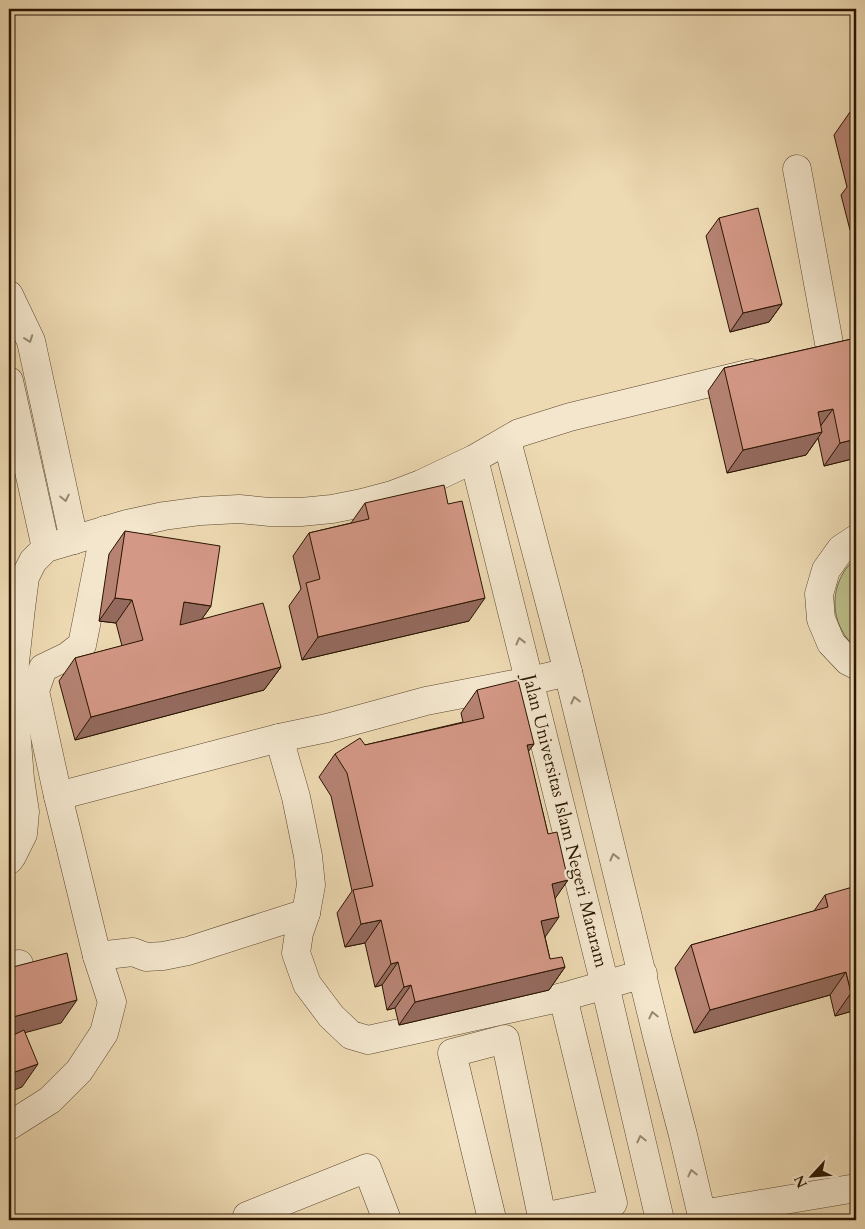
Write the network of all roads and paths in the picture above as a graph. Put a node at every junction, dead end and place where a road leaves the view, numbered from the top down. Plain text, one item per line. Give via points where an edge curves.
1 (797, 169) dead end
2 (9, 295) edge
3 (856, 346) edge
4 (773, 368) edge
5 (9, 381) edge
6 (507, 441) junction
7 (474, 458) junction
8 (105, 530) junction
9 (856, 538) edge
10 (74, 540) junction
11 (46, 548) junction
12 (856, 665) edge
13 (568, 672) junction
14 (530, 681) junction
15 (280, 738) junction
16 (58, 796) junction
17 (9, 860) edge
18 (306, 912) junction
19 (97, 956) junction
20 (643, 974) junction
21 (606, 985) junction
22 (563, 997) junction
23 (9, 1126) edge
24 (856, 1188) edge
25 (703, 1217) edge
26 (492, 1219) edge
27 (248, 1220) edge
28 (387, 1220) edge
29 (660, 1220) edge

1 - 3 lane via 821,356
2 -> 10 lane via 31,341
4 - 6 lane via 570,417 519,433
5 - 11 lane
6 - 7 lane
6 - 13 lane
7 - 8 lane via 392,495 332,509 301,512 201,511
14 -> 7 lane, Jalan Universitas Islam Negeri Mataram
8 - 10 lane
8 - 16 lane via 82,645 43,668 35,691
9 - 12 lane via 841,549 826,570 819,594 820,619 831,643
10 - 11 lane
11 - 17 lane via 33,561 26,576 20,617 14,704 25,812 23,834
13 - 14 lane
20 -> 13 lane
14 - 15 lane via 426,700
14 - 21 lane, Jalan Universitas Islam Negeri Mataram
15 - 16 lane
15 - 18 lane via 308,856 311,884
16 - 19 lane
18 - 19 lane via 188,951 146,957 133,952
18 - 22 lane via 296,953 307,984 331,1016 351,1034 368,1040
19 - 23 lane via 112,1002 104,1033 79,1071 50,1100
20 - 21 lane
25 -> 20 lane
21 - 22 lane
29 -> 21 lane, Jalan Universitas Islam Negeri Mataram
22 - 26 lane via 613,1203 542,1217 505,1039 452,1054
24 - 25 lane
27 - 28 lane via 247,1216 367,1168

